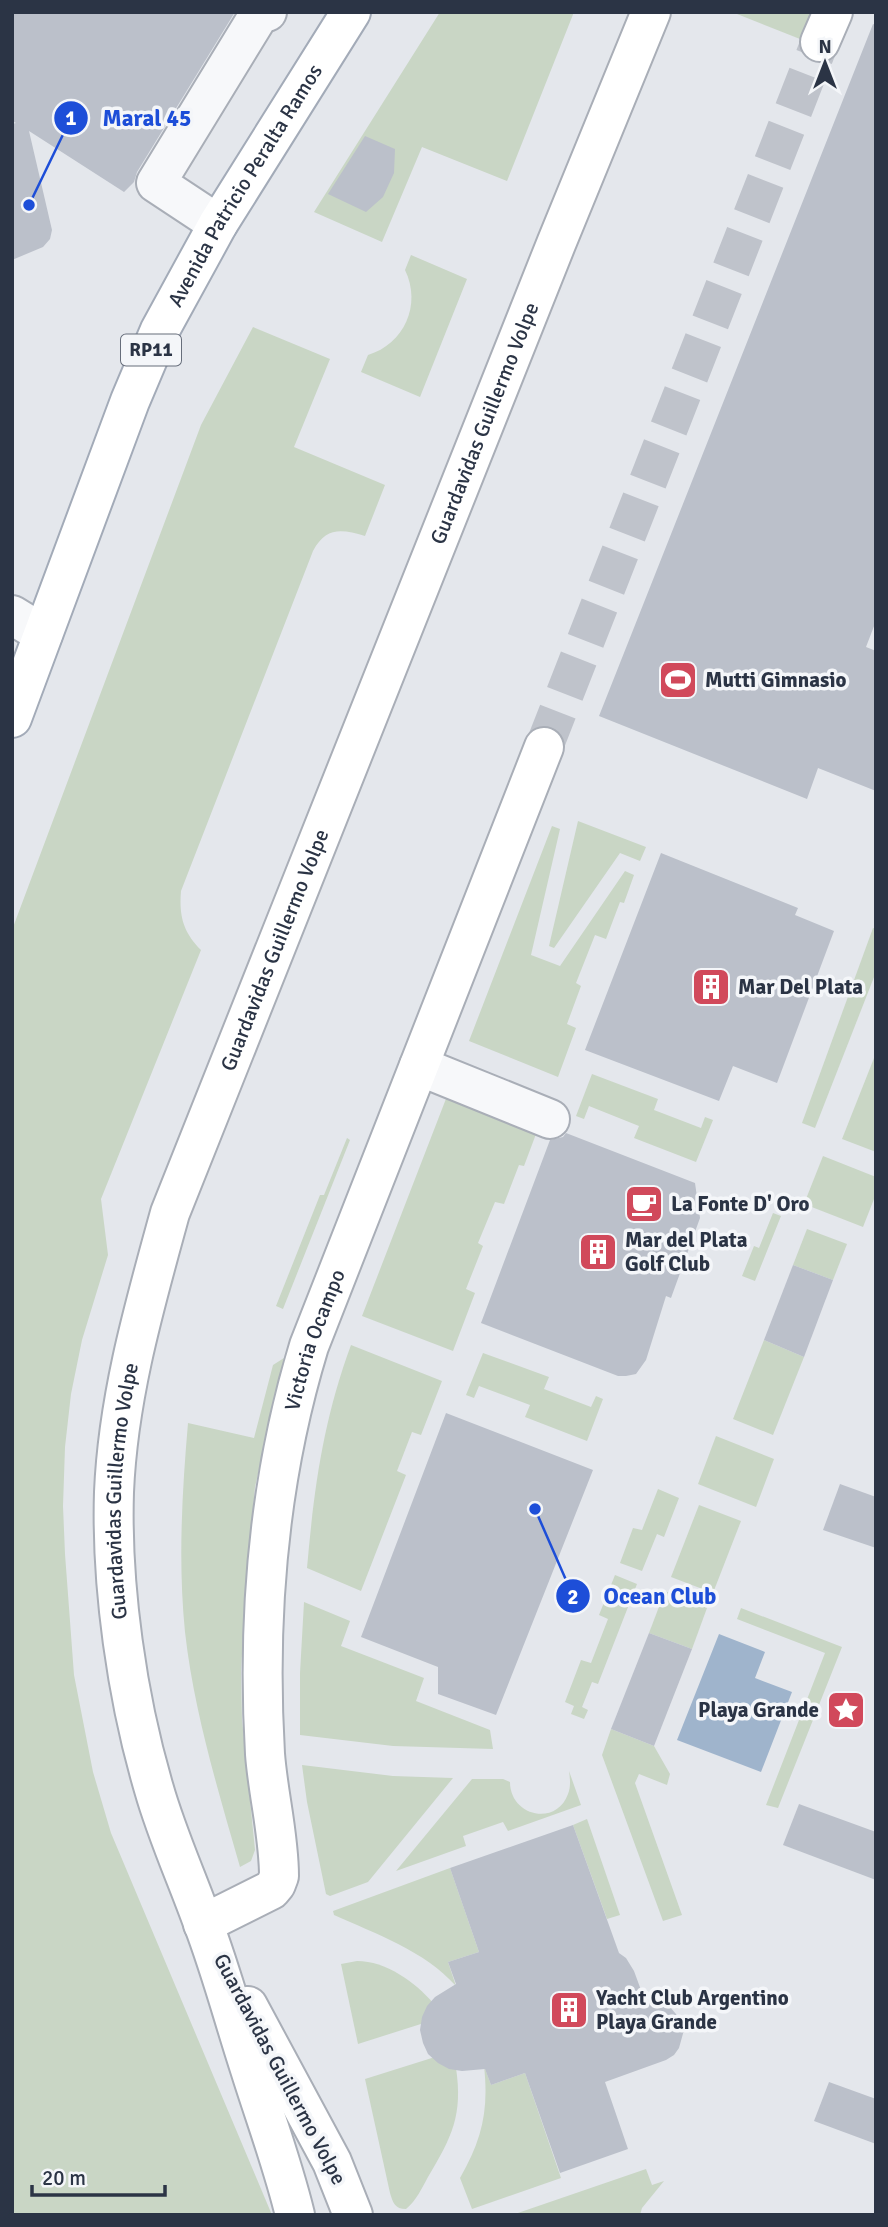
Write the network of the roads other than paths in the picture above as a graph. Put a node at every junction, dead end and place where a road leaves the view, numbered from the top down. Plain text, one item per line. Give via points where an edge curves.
1 (267, 12) edge
2 (351, 12) edge
3 (651, 12) edge
4 (218, 224) junction
5 (28, 625) edge
6 (12, 718) edge
7 (544, 747) tunnel mouth
8 (419, 1066) junction
9 (550, 1119) dead end
10 (204, 1924) junction
11 (295, 2215) edge
12 (353, 2215) edge

1 - 4 street via 260,13 156,183
2 - 4 main road, Avenida Patricio Peralta Ramos / RP11
3 - 10 main road, Guardavidas Guillermo Volpe via 170,1213 142,1316 126,1385 114,1492 121,1619 154,1789
4 - 5 main road, Avenida Patricio Peralta Ramos / RP11 via 155,341
5 - 6 main road, Avenida Patricio Peralta Ramos / RP11
7 - 8 main road, Victoria Ocampo
8 - 9 street
8 - 10 main road, Victoria Ocampo via 309,1346 282,1456 268,1566 262,1673 279,1876 271,1890
10 - 11 main road, Guardavidas Guillermo Volpe
10 - 12 main road, Guardavidas Guillermo Volpe via 332,2162

